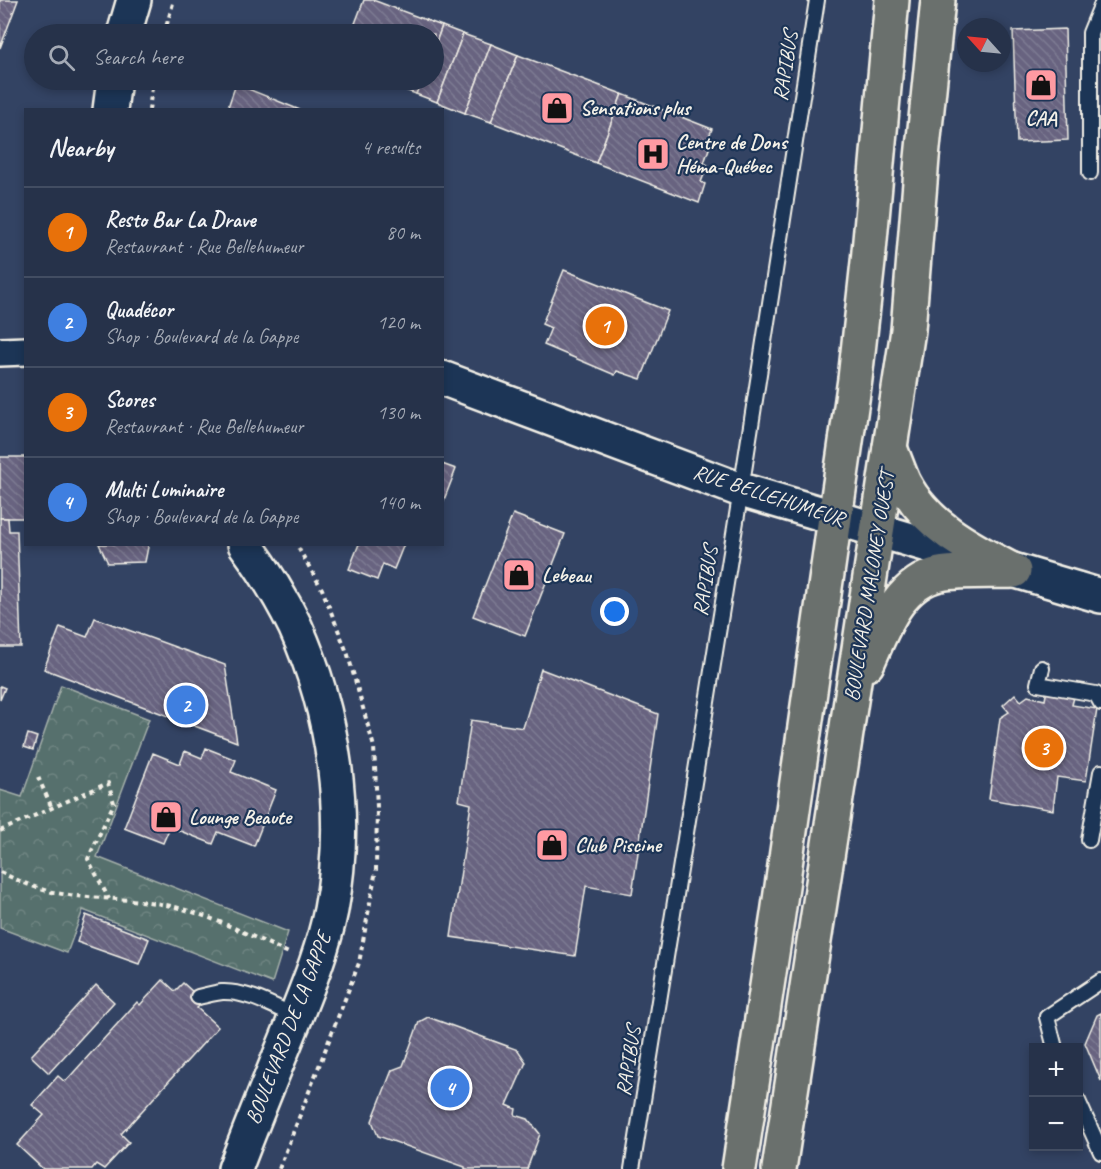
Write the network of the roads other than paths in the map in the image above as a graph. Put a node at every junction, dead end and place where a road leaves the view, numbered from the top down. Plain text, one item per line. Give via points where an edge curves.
1 (134, 0) edge
2 (817, 0) edge
3 (892, 0) edge
4 (938, 0) edge
5 (1101, 6) edge
6 (127, 24) edge
7 (113, 90) edge
8 (110, 108) edge
9 (1090, 173) dead end
10 (24, 351) edge
11 (0, 352) edge
12 (444, 379) edge
13 (890, 448) junction
14 (741, 490) junction
15 (835, 516) junction
16 (878, 530) junction
17 (246, 546) edge
18 (1014, 571) junction
19 (1101, 596) edge
20 (1042, 668) dead end
21 (851, 701) junction
22 (1101, 703) edge
23 (1101, 772) edge
24 (1089, 840) dead end
25 (1101, 981) edge
26 (198, 997) dead end
27 (296, 1016) junction
28 (1054, 1043) edge
29 (1083, 1112) edge
30 (1101, 1152) edge
31 (234, 1169) edge
32 (632, 1169) edge
33 (739, 1169) edge
34 (779, 1169) edge

1 - 6 street
2 - 14 lane, RAPIBUS
3 - 15 main road, BOULEVARD MALONEY OUEST via 855,380
4 - 13 main road, BOULEVARD MALONEY OUEST via 908,330
5 - 9 lane via 1090,33
7 - 8 street
10 - 11 street
12 - 14 street, RUE BELLEHUMEUR
13 - 16 main road, BOULEVARD MALONEY OUEST
13 - 18 main road via 905,484 926,515 966,545
14 - 15 street, RUE BELLEHUMEUR
14 - 32 lane, RAPIBUS
15 - 16 street, RUE BELLEHUMEUR
15 - 33 main road, BOULEVARD MALONEY OUEST
16 - 18 street, RUE BELLEHUMEUR
16 - 21 main road, BOULEVARD MALONEY OUEST
17 - 27 street, BOULEVARD DE LA GAPPE via 268,577 299,636 320,697 334,767 339,820 331,910
18 - 19 street, RUE BELLEHUMEUR
18 - 21 main road via 941,574 909,590 882,630
20 - 22 lane via 1038,684 1096,694
21 - 34 main road, BOULEVARD MALONEY OUEST
23 - 24 lane
25 - 28 lane via 1047,1017
26 - 27 lane via 222,992 241,995
27 - 31 street, BOULEVARD DE LA GAPPE
29 - 30 lane

